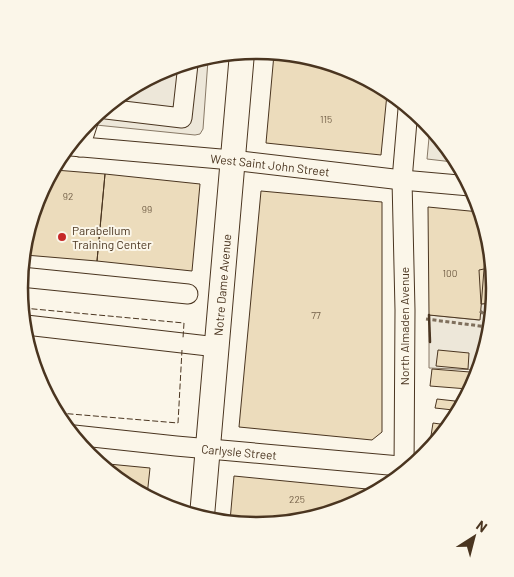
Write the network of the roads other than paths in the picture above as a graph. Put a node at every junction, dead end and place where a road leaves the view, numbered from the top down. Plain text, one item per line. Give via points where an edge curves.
1 (242, 59) edge
2 (187, 70) edge
3 (115, 108) edge
4 (407, 116) edge
5 (76, 147) edge
6 (232, 160) junction
7 (402, 180) junction
8 (462, 185) edge
9 (28, 278) edge
10 (188, 294) dead end
11 (31, 326) edge
12 (217, 347) junction
13 (81, 436) edge
14 (208, 448) junction
15 (407, 462) edge
16 (401, 467) edge
17 (202, 511) edge

1 - 6 main road, Notre Dame Avenue
2 - 3 street via 182,118
4 - 7 street, North Almaden Avenue
5 - 6 street, West Saint John Street
6 - 7 street, West Saint John Street
6 - 12 main road, Notre Dame Avenue
7 - 8 street, West Saint John Street
7 - 15 street, North Almaden Avenue
9 - 10 street
11 - 12 street
12 - 14 main road, Notre Dame Avenue
13 - 14 street, Carlysle Street
14 - 16 street, Carlysle Street
14 - 17 main road, Notre Dame Avenue

